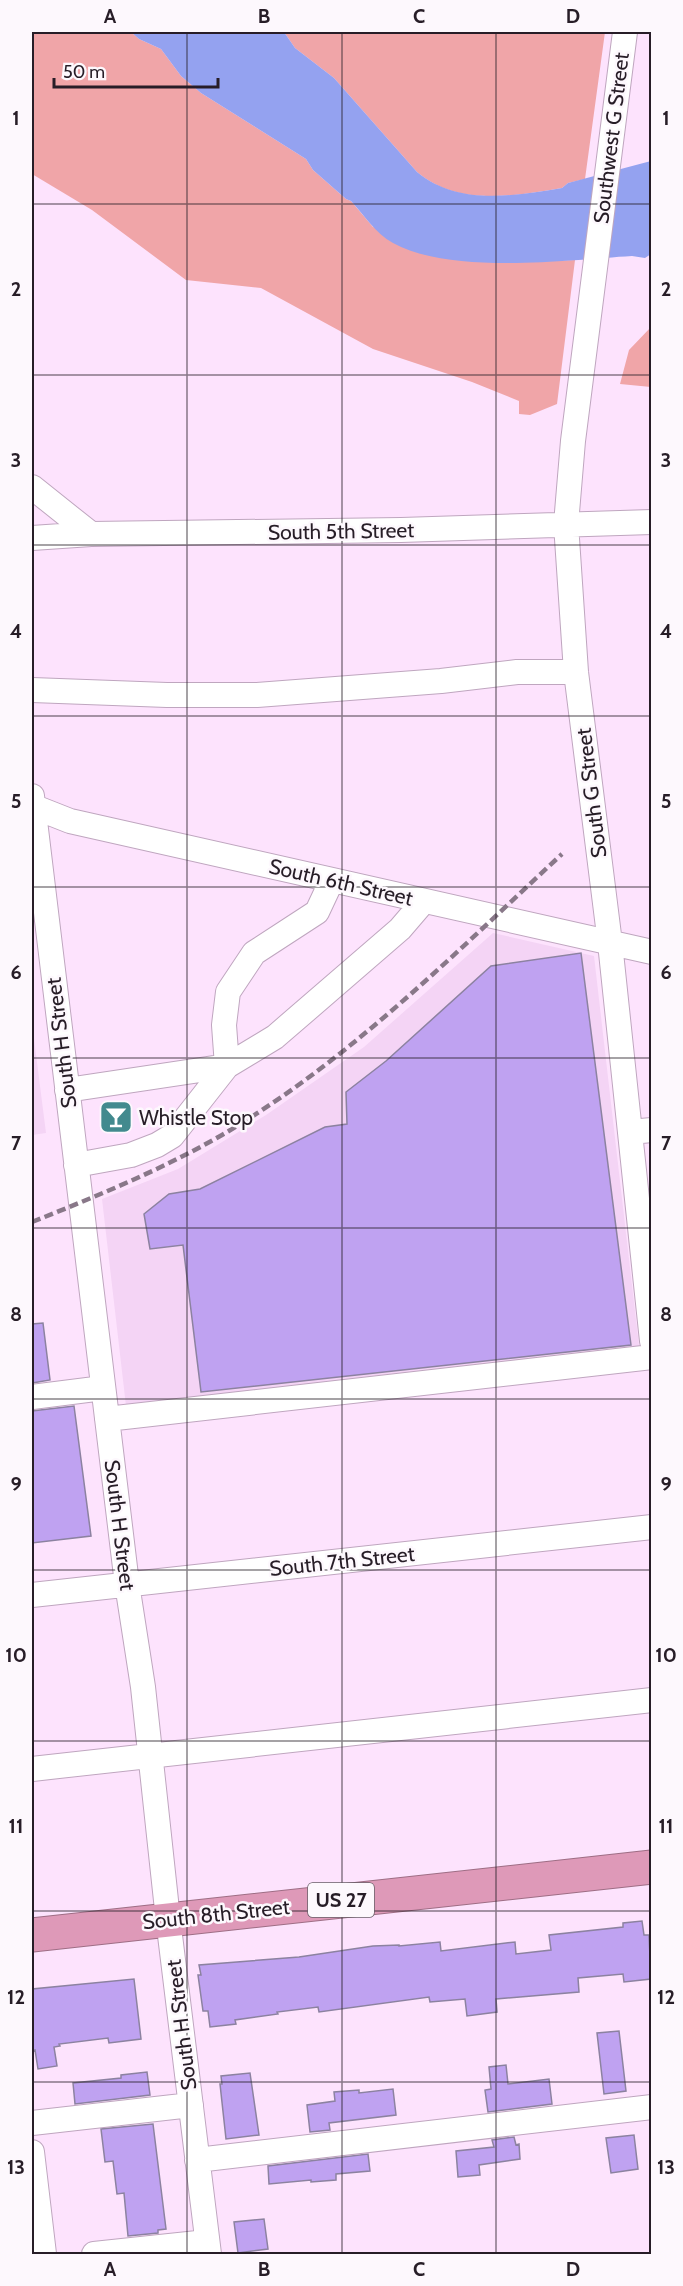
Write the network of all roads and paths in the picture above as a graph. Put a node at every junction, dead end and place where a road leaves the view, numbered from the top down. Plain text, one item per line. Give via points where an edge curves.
1 (625, 32) edge
2 (598, 244) joint
3 (32, 487) edge
4 (651, 522) edge
5 (566, 524) junction
6 (91, 534) junction
7 (32, 538) edge
8 (576, 672) junction
9 (32, 690) edge
10 (32, 796) edge
11 (32, 806) edge
12 (332, 880) junction
13 (424, 901) junction
14 (610, 943) junction
15 (651, 952) edge
16 (41, 954) edge
17 (227, 1066) junction
18 (67, 1090) junction
19 (640, 1131) edge
20 (76, 1165) junction
21 (651, 1341) edge
22 (651, 1357) edge
23 (103, 1388) junction
24 (32, 1397) edge
25 (106, 1419) junction
26 (651, 1527) edge
27 (127, 1584) junction
28 (32, 1595) edge
29 (651, 1700) edge
30 (150, 1755) junction
31 (32, 1769) edge
32 (651, 1867) edge
33 (168, 1919) junction
34 (32, 1935) edge
35 (191, 2105) junction
36 (651, 2107) edge
37 (32, 2123) edge
38 (32, 2152) edge
39 (197, 2160) junction
40 (208, 2248) edge
41 (44, 2254) edge
42 (94, 2254) edge

1 - 2 street, Southwest G Street
2 - 5 street, South G Street
3 - 6 street
4 - 5 street, South 5th Street
5 - 6 street, South 5th Street
5 - 8 street, South G Street
6 - 7 street, South 5th Street
8 - 9 street via 517,672 257,694
8 - 14 street, South G Street
10 - 11 street, South H Street
11 - 12 street, South 6th Street via 70,821
11 - 16 street, South H Street
12 - 13 street, South 6th Street
12 - 17 street via 317,912 254,953 228,992
13 - 14 street, South 6th Street
13 - 17 street via 400,928 275,1037
14 - 15 street, South 6th Street
14 - 19 street, South G Street
16 - 18 street, South H Street
17 - 18 street
17 - 20 street via 172,1136 131,1155
18 - 20 street, South H Street
19 - 21 street, South G Street
20 - 23 street, South H Street
22 - 25 street
23 - 24 street
23 - 25 street, South H Street
25 - 27 street, South H Street
26 - 27 street, South 7th Street
27 - 28 street, South 7th Street
27 - 30 street, South H Street
29 - 30 street
30 - 31 street
30 - 33 street, South H Street
32 - 33 highway, South 8th Street / US 27
33 - 34 highway, South 8th Street / US 27
33 - 35 street, South H Street
35 - 37 street
35 - 39 street, South H Street
36 - 39 street
38 - 41 street
39 - 40 street, South H Street
40 - 42 street

